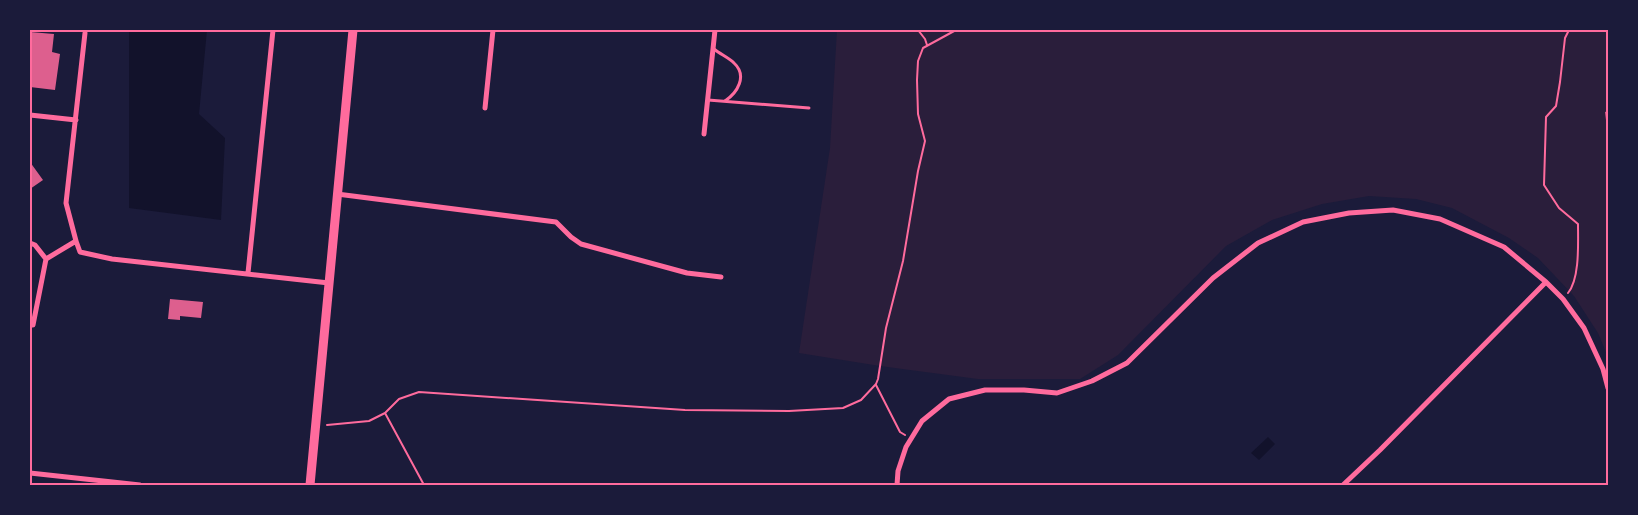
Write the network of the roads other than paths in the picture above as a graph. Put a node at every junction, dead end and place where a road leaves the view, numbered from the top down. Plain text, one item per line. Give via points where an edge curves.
1 (273, 30) edge
2 (353, 30) edge
3 (493, 30) edge
4 (715, 30) edge
5 (85, 33) dead end
6 (713, 49) junction
7 (708, 100) junction
8 (725, 101) junction
9 (485, 108) dead end
10 (809, 108) dead end
11 (30, 115) edge
12 (76, 120) junction
13 (704, 134) dead end
14 (337, 194) junction
15 (76, 240) junction
16 (30, 243) edge
17 (46, 259) junction
18 (248, 273) junction
19 (721, 277) dead end
20 (1546, 282) junction
21 (329, 283) junction
22 (30, 325) edge
23 (1608, 388) edge
24 (30, 473) edge
25 (140, 485) edge
26 (310, 485) edge
27 (897, 485) edge
28 (1343, 485) edge

1 - 18 street
2 - 14 main road
3 - 9 street
4 - 6 street
5 - 12 street
6 - 7 street
6 - 8 lane via 739,70 739,86
7 - 8 lane
7 - 13 street
8 - 10 lane
11 - 12 street
12 - 15 street via 66,203
14 - 19 street via 556,222 581,244 687,273
14 - 21 main road
15 - 17 street
15 - 18 street via 80,252 112,259
16 - 17 street
17 - 22 street via 33,325
18 - 21 street
20 - 23 street via 1563,298 1584,328
20 - 27 street via 1504,247 1440,219 1393,210 1350,213 1303,222 1258,243 1213,278 1127,363 1092,381 1058,392 985,390 949,399 922,420 906,447
20 - 28 street
21 - 26 main road
24 - 25 street

